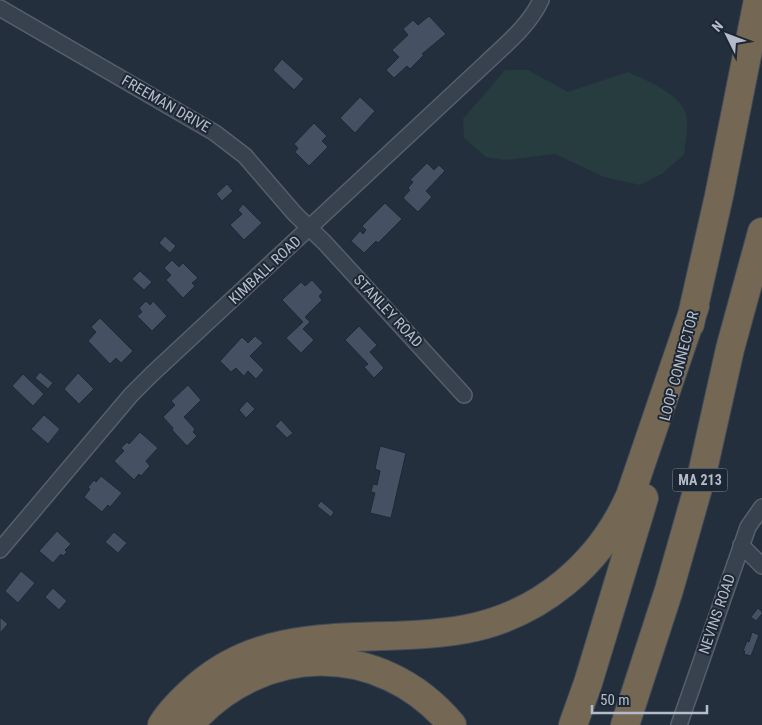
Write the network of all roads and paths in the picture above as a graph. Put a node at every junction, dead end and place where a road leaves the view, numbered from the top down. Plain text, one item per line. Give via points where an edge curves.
1 (541, 0) edge
2 (758, 0) edge
3 (0, 8) edge
4 (310, 228) junction
5 (762, 232) edge
6 (695, 306) junction
7 (464, 395) dead end
8 (762, 508) edge
9 (741, 546) junction
10 (0, 550) edge
11 (762, 566) edge
12 (162, 725) edge
13 (189, 725) edge
14 (452, 725) edge
15 (573, 725) edge
16 (625, 725) edge
17 (679, 725) edge

1 - 4 street, KIMBALL ROAD via 523,28
2 - 6 highway, LOOP CONNECTOR / MA 213
3 - 4 street, FREEMAN DRIVE via 215,133 245,156
4 - 7 street, STANLEY ROAD
4 - 10 street, KIMBALL ROAD via 131,395
5 - 16 highway, MA 213 via 730,349 702,474
6 - 12 highway via 624,510 601,547 569,580 533,604 504,618 469,628 317,639 264,649 209,677 179,703
6 - 15 highway, LOOP CONNECTOR / MA 213 via 642,505
8 - 9 street, NEVINS ROAD via 748,527
9 - 11 street
9 - 17 street, NEVINS ROAD
13 - 14 highway via 222,693 255,674 297,663 319,662 350,664 396,679 425,697

